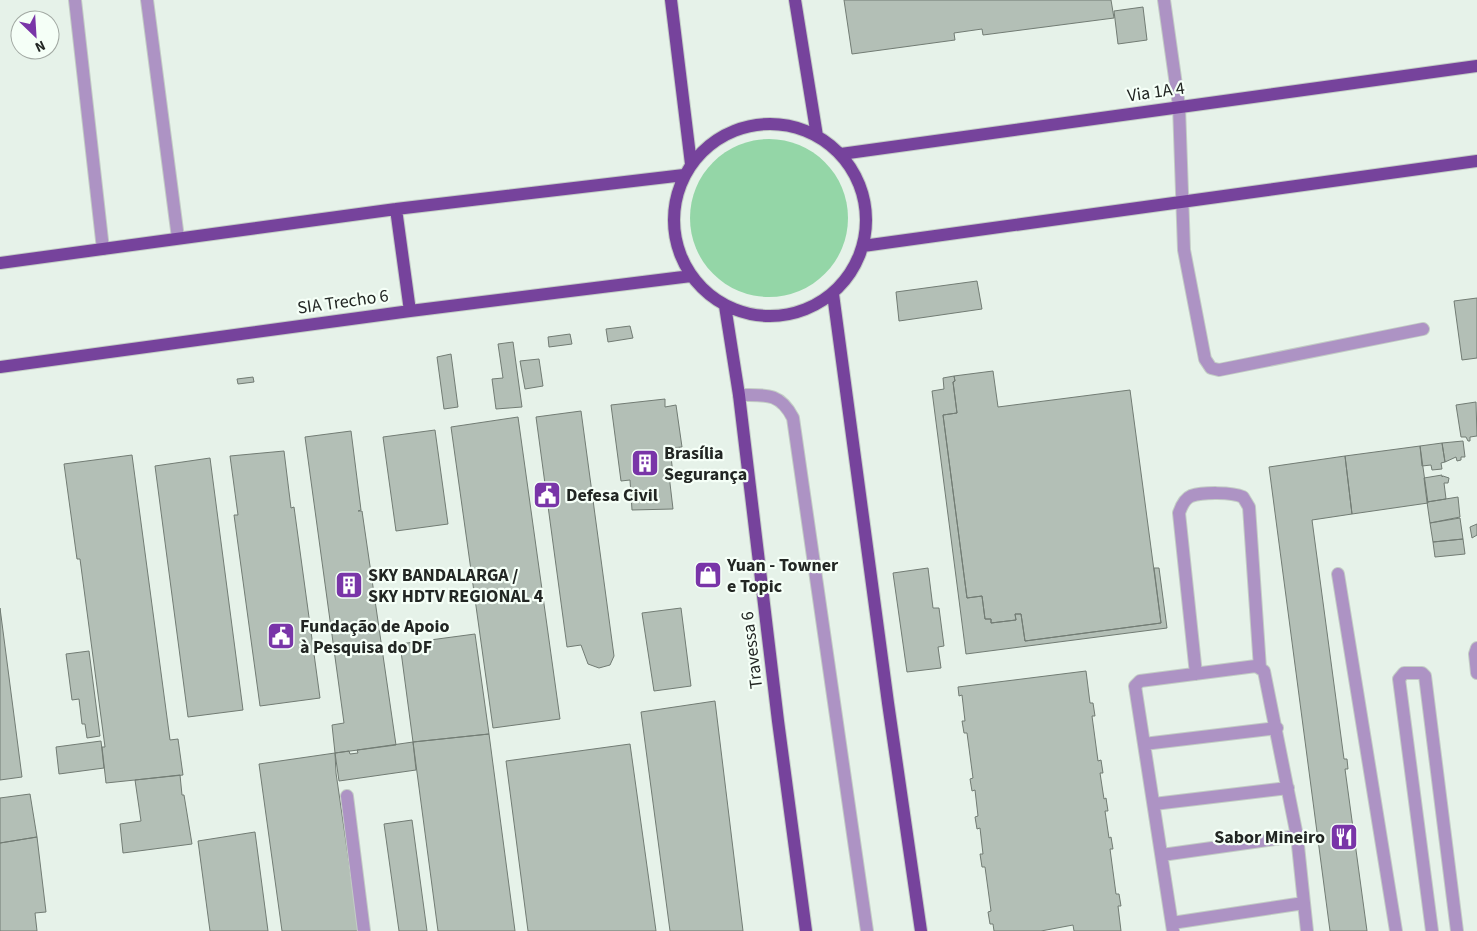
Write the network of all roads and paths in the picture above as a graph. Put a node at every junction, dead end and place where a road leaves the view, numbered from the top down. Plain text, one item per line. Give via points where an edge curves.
1 (75, 0) edge
2 (147, 0) edge
3 (671, 0) edge
4 (795, 0) edge
5 (1164, 0) edge
6 (1477, 66) edge
7 (1179, 106) junction
8 (818, 136) junction
9 (840, 154) junction
10 (1477, 161) edge
11 (691, 164) junction
12 (684, 175) junction
13 (1183, 202) junction
14 (396, 208) junction
15 (178, 238) junction
16 (863, 246) junction
17 (103, 249) junction
18 (0, 263) edge
19 (690, 276) junction
20 (833, 294) junction
21 (725, 306) junction
22 (410, 311) junction
23 (1422, 329) dead end
24 (0, 367) edge
25 (739, 395) junction
26 (1338, 574) dead end
27 (1477, 648) edge
28 (1260, 668) junction
29 (1477, 673) edge
30 (1196, 674) junction
31 (1277, 728) junction
32 (1144, 744) junction
33 (1288, 788) junction
34 (348, 796) dead end
35 (1154, 804) junction
36 (1297, 836) junction
37 (1162, 855) junction
38 (1304, 903) junction
39 (1173, 927) edge
40 (364, 931) edge
41 (806, 931) edge
42 (867, 931) edge
43 (921, 931) edge
44 (1307, 931) edge
45 (1396, 931) edge
46 (1432, 931) edge
47 (1457, 931) edge

1 - 17 lane
2 - 15 lane
3 - 11 main road
4 - 8 main road
5 - 7 lane
6 - 7 main road, Via 1A 4
7 - 9 main road, Via 1A 4
7 - 13 lane
8 - 9 main road
8 - 11 main road via 784,124 749,126 717,140
9 - 16 main road via 859,182 866,214
10 - 13 main road
11 - 12 main road
12 - 14 main road
12 - 19 main road via 675,200 673,227 678,252
13 - 16 main road
13 - 23 lane via 1184,250 1205,359 1211,368 1219,370
14 - 15 main road
14 - 22 main road
15 - 17 main road
16 - 20 main road via 851,272
17 - 18 main road
19 - 21 main road
19 - 22 main road, SIA Trecho 6
20 - 21 main road via 808,309 781,316 752,315
20 - 43 main road
21 - 25 main road, Travessa 6
22 - 24 main road, SIA Trecho 6
25 - 41 main road, Travessa 6
25 - 42 lane via 779,399 793,418
26 - 45 lane
27 - 29 lane
28 - 30 lane
28 - 30 lane via 1249,507 1243,497 1233,492 1190,496 1182,503 1179,513
28 - 31 lane via 1264,671
30 - 32 lane via 1137,683
31 - 32 lane
31 - 33 lane
32 - 35 lane
33 - 35 lane
33 - 36 lane
34 - 40 lane
35 - 37 lane
36 - 37 lane
36 - 38 lane
37 - 39 lane
38 - 39 lane
38 - 44 lane
46 - 47 lane via 1399,679 1404,673 1422,673 1425,676

